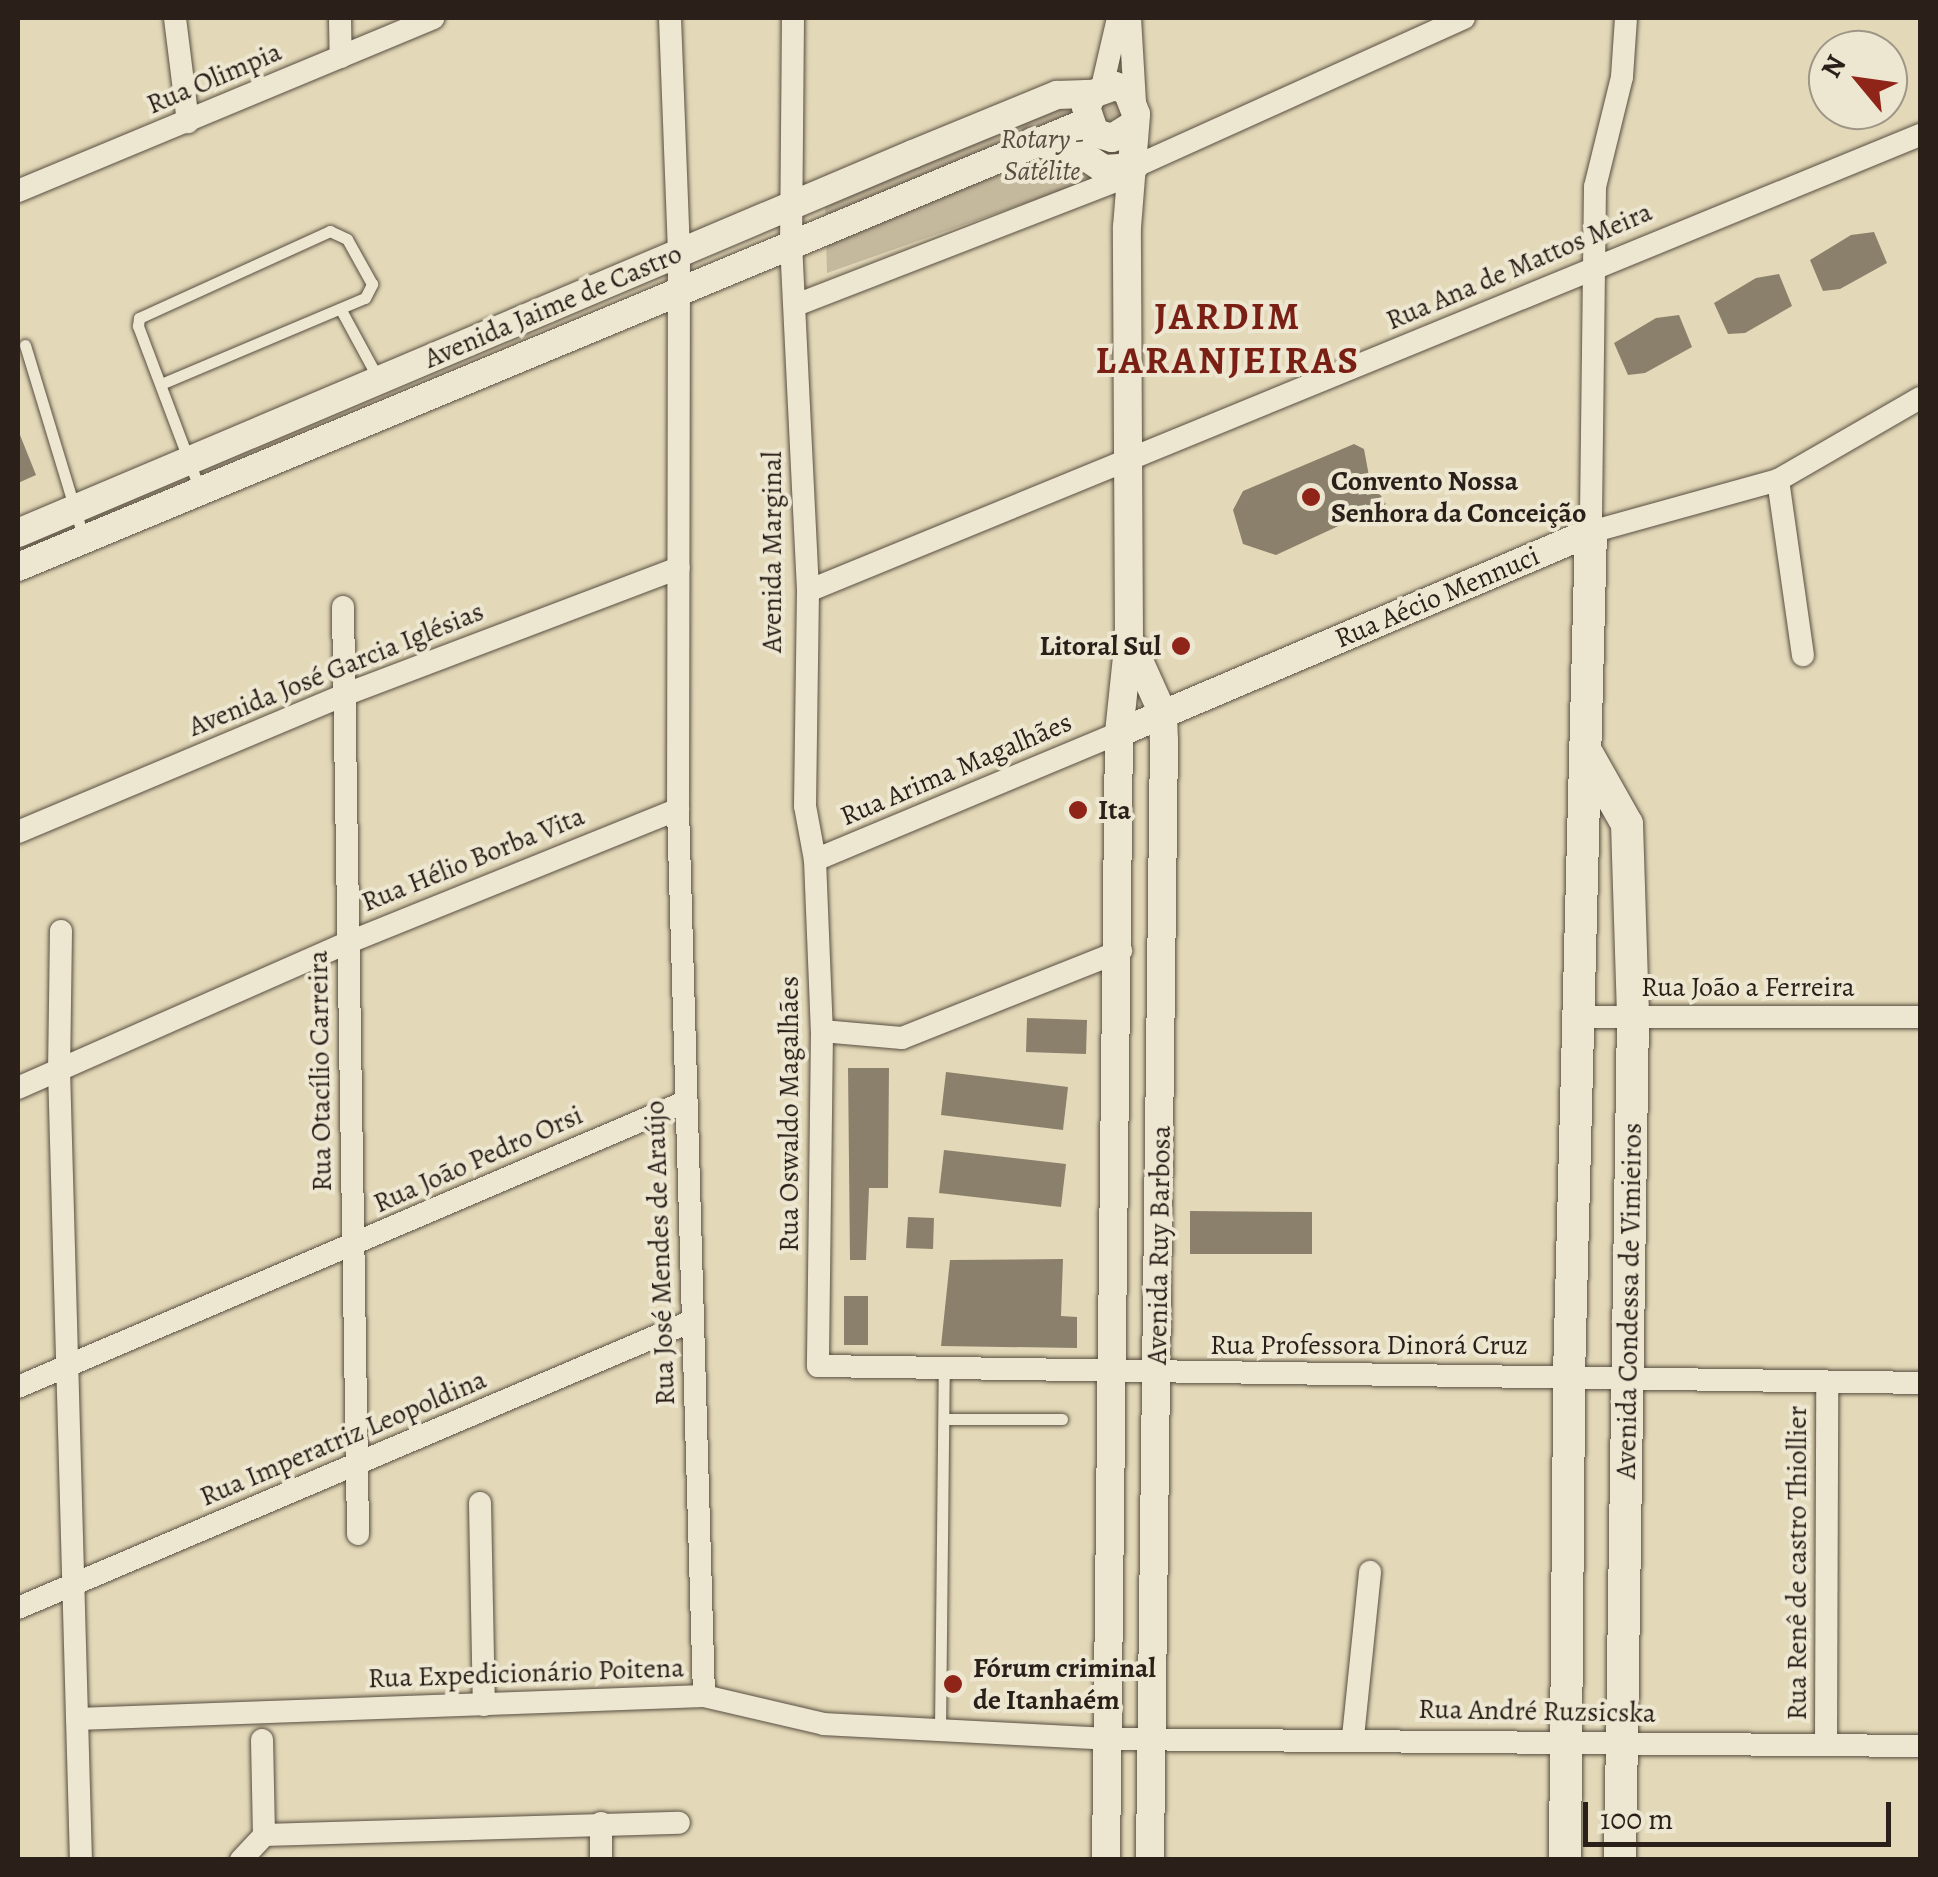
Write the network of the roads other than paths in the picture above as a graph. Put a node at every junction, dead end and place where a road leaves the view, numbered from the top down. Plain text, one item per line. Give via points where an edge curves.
1 (175, 18) edge
2 (340, 18) edge
3 (433, 18) edge
4 (670, 18) edge
5 (794, 18) edge
6 (1118, 18) edge
7 (1130, 18) edge
8 (1464, 18) edge
9 (1626, 18) edge
10 (341, 56) junction
11 (1098, 90) junction
12 (1134, 113) junction
13 (188, 122) junction
14 (1091, 127) junction
15 (1920, 134) edge
16 (1030, 142) junction
17 (1117, 172) junction
18 (18, 191) edge
19 (796, 203) junction
20 (791, 242) junction
21 (678, 253) junction
22 (1590, 268) junction
23 (617, 279) junction
24 (676, 291) junction
25 (796, 305) junction
26 (340, 310) junction
27 (629, 311) junction
28 (25, 345) dead end
29 (379, 380) junction
30 (161, 384) junction
31 (1920, 398) edge
32 (189, 461) junction
33 (1127, 464) junction
34 (1778, 480) junction
35 (200, 490) junction
36 (72, 510) junction
37 (1591, 532) junction
38 (18, 533) edge
39 (84, 539) junction
40 (18, 567) edge
41 (679, 568) junction
42 (808, 591) junction
43 (343, 606) dead end
44 (1129, 638) junction
45 (1802, 655) dead end
46 (344, 695) junction
47 (1163, 714) junction
48 (1119, 733) junction
49 (1587, 754) junction
50 (678, 809) junction
51 (18, 832) edge
52 (815, 860) junction
53 (62, 932) dead end
54 (347, 942) junction
55 (1121, 952) junction
56 (1576, 1017) junction
57 (1633, 1017) junction
58 (1920, 1017) edge
59 (822, 1031) junction
60 (59, 1069) junction
61 (18, 1088) edge
62 (686, 1102) junction
63 (354, 1246) junction
64 (692, 1321) junction
65 (68, 1366) junction
66 (818, 1366) joint
67 (944, 1370) junction
68 (1112, 1374) junction
69 (1158, 1374) junction
70 (1569, 1376) junction
71 (1629, 1377) junction
72 (1827, 1382) junction
73 (1920, 1383) edge
74 (18, 1387) edge
75 (944, 1419) junction
76 (1062, 1419) dead end
77 (357, 1465) junction
78 (480, 1503) dead end
79 (358, 1534) dead end
80 (1370, 1572) dead end
81 (70, 1585) junction
82 (18, 1608) edge
83 (704, 1696) junction
84 (484, 1705) junction
85 (77, 1719) junction
86 (940, 1730) junction
87 (1153, 1738) junction
88 (1353, 1738) junction
89 (1107, 1739) junction
90 (262, 1740) dead end
91 (1568, 1740) junction
92 (1622, 1742) junction
93 (1826, 1744) junction
94 (1920, 1746) edge
95 (679, 1822) dead end
96 (601, 1824) junction
97 (264, 1836) junction
98 (81, 1860) edge
99 (240, 1860) edge
100 (601, 1860) edge
101 (1106, 1860) edge
102 (1150, 1860) edge
103 (1566, 1860) edge
104 (1620, 1860) edge

1 - 13 street
2 - 10 street
3 - 10 street, Rua Olimpia
4 - 21 street
5 - 19 street, Avenida Marginal
6 - 11 street, Avenida Ruy Barbosa
7 - 12 street, Avenida Ruy Barbosa
8 - 17 street
9 - 22 street, Avenida Condessa de Vimieiros via 1622,76 1595,187
10 - 13 street, Rua Olimpia
11 - 12 street via 1127,92
11 - 14 street, Avenida Ruy Barbosa
11 - 19 street, Avenida Jaime de Castro via 1058,96
12 - 14 street via 1112,138
12 - 17 street, Avenida Ruy Barbosa
13 - 18 street, Rua Olimpia
14 - 16 street, Avenida Jaime de Castro
14 - 17 street, Avenida Ruy Barbosa
15 - 22 street, Rua Ana de Mattos Meira
16 - 17 street via 1077,150
16 - 20 street, Avenida Jaime de Castro
17 - 25 street
17 - 33 street, Avenida Ruy Barbosa via 1127,227
19 - 20 street, Avenida Marginal
19 - 21 street, Avenida Jaime de Castro
20 - 24 street, Avenida Jaime de Castro
20 - 25 street, Avenida Marginal
21 - 23 street, Avenida Jaime de Castro
21 - 24 street
22 - 33 street, Rua Ana de Mattos Meira
22 - 37 street, Avenida Condessa de Vimieiros
23 - 27 street
23 - 29 street, Avenida Jaime de Castro
24 - 27 street, Avenida Jaime de Castro
24 - 41 street
25 - 42 street, Avenida Marginal
26 - 29 lane
26 - 30 lane
26 - 30 lane via 365,298 372,284 346,239 330,231 144,312 138,326
27 - 35 street, Avenida Jaime de Castro
28 - 36 lane
29 - 32 street, Avenida Jaime de Castro
30 - 32 lane
31 - 34 street, Rua Aécio Mennuci
32 - 35 lane
32 - 36 street, Avenida Jaime de Castro
33 - 42 street, Rua Ana de Mattos Meira
33 - 44 street, Avenida Ruy Barbosa
34 - 37 street, Rua Aécio Mennuci
34 - 45 street
35 - 39 street, Avenida Jaime de Castro
36 - 38 street, Avenida Jaime de Castro
36 - 39 lane
37 - 47 street, Rua Aécio Mennuci
37 - 49 main road, Avenida Condessa de Vimieiros
39 - 40 street, Avenida Jaime de Castro
41 - 46 street, Avenida José Garcia Iglésias
41 - 50 street, Rua José Mendes de Araújo
42 - 52 street, Avenida Marginal via 804,806
43 - 46 street, Rua Otacílio Carreira
44 - 47 street, Avenida Ruy Barbosa
44 - 48 street, Avenida Ruy Barbosa
46 - 51 street, Avenida José Garcia Iglésias
46 - 54 street, Rua Otacílio Carreira
47 - 48 street, Rua Aécio Mennuci
47 - 69 street, Avenida Ruy Barbosa
48 - 52 street, Rua Arima Magalhães
48 - 55 street, Avenida Ruy Barbosa
49 - 56 main road, Avenida Condessa de Vimieiros
49 - 57 main road, Avenida Condessa de Vimieiros via 1628,824
50 - 54 street, Rua Hélio Borba Vita
50 - 62 street, Rua José Mendes de Araújo
52 - 59 street, Rua Oswaldo Magalhães
53 - 60 street
54 - 60 street, Rua Hélio Borba Vita
54 - 63 street, Rua Otacílio Carreira
55 - 59 street via 902,1038
55 - 68 street, Avenida Ruy Barbosa
56 - 57 street, Rua João a Ferreira
56 - 70 main road, Avenida Condessa de Vimieiros
57 - 58 street, Rua João a Ferreira
57 - 71 main road, Avenida Condessa de Vimieiros
59 - 66 street, Rua Oswaldo Magalhães
60 - 61 street, Rua Hélio Borba Vita
60 - 65 street
62 - 63 street, Rua João Pedro Orsi
62 - 64 street, Rua José Mendes de Araújo
63 - 65 street, Rua João Pedro Orsi
63 - 77 street, Rua Otacílio Carreira
64 - 77 street, Rua Imperatriz Leopoldina
64 - 83 street, Rua José Mendes de Araújo
65 - 74 street, Rua João Pedro Orsi
65 - 81 street
66 - 67 street, Rua Professora Dinorá Cruz
67 - 68 street, Rua Professora Dinorá Cruz
67 - 75 lane
68 - 69 street, Rua Professora Dinorá Cruz
68 - 89 street, Avenida Ruy Barbosa
69 - 70 street, Rua Professora Dinorá Cruz
69 - 87 street, Avenida Ruy Barbosa
70 - 71 street, Rua Professora Dinorá Cruz
70 - 91 main road, Avenida Condessa de Vimieiros
71 - 72 street, Rua Professora Dinorá Cruz
71 - 92 main road, Avenida Condessa de Vimieiros
72 - 73 street, Rua Professora Dinorá Cruz
72 - 93 street, Rua Renê de castro Thiollier
75 - 76 lane
75 - 86 lane
77 - 79 street, Rua Otacílio Carreira
77 - 81 street, Rua Imperatriz Leopoldina
78 - 84 street
80 - 88 street
81 - 82 street, Rua Imperatriz Leopoldina
81 - 85 street
83 - 84 street, Rua Expedicionário Poitena
83 - 86 street, Rua Expedicionário Poitena via 824,1724
84 - 85 street, Rua Expedicionário Poitena
85 - 98 street
86 - 89 street, Rua Expedicionário Poitena
87 - 88 street, Rua André Ruzsicska
87 - 89 street, Rua Expedicionário Poitena
87 - 102 street, Avenida Ruy Barbosa
88 - 91 street, Rua André Ruzsicska
89 - 101 street, Avenida Ruy Barbosa
90 - 97 street
91 - 92 street, Rua André Ruzsicska
91 - 103 main road, Avenida Condessa de Vimieiros
92 - 93 street, Rua André Ruzsicska
92 - 104 main road, Avenida Condessa de Vimieiros
93 - 94 street, Rua André Ruzsicska
95 - 96 street
96 - 97 street
96 - 100 street
97 - 99 street

